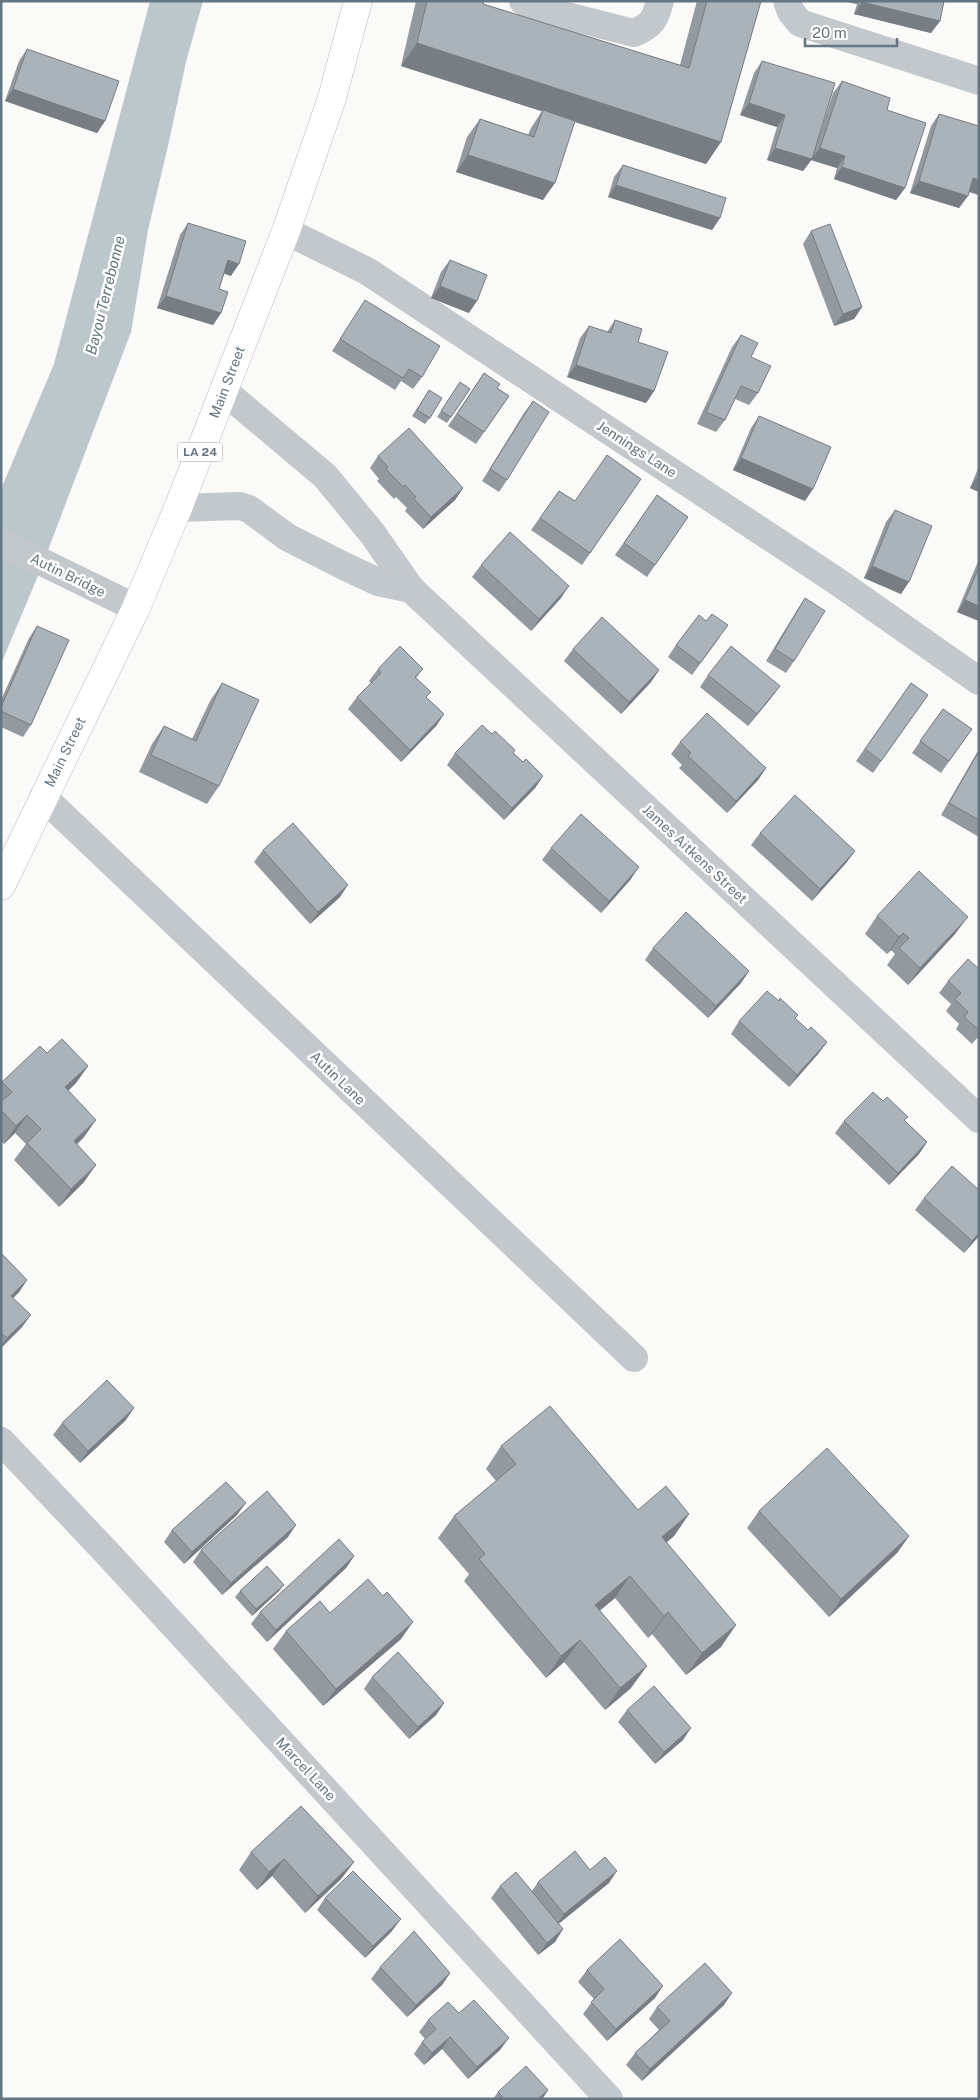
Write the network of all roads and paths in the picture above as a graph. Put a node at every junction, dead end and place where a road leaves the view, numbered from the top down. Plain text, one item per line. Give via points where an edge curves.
1 (358, 1) edge
2 (523, 1) edge
3 (660, 1) edge
4 (787, 1) edge
5 (979, 81) edge
6 (286, 231) junction
7 (224, 391) junction
8 (178, 508) junction
9 (1, 542) edge
10 (411, 590) junction
11 (136, 608) junction
12 (979, 681) edge
13 (43, 797) junction
14 (1, 886) edge
15 (979, 1118) edge
16 (634, 1358) dead end
17 (1, 1441) edge
18 (609, 2099) edge

1 - 6 main road, Main Street / LA 24 via 332,98
2 - 3 street via 531,7 634,32 649,26 657,15
4 - 5 street via 800,22
6 - 7 main road, Main Street / LA 24
6 - 12 street, Jennings Lane via 367,271 835,580
7 - 8 main road, Main Street / LA 24
7 - 10 street, James Aitkens Street via 325,476 372,533
8 - 10 street, James Aitkens Street via 240,506 249,509 287,537 344,566 378,582
8 - 11 main road, Main Street / LA 24
9 - 11 street, Autin Bridge
10 - 15 street, James Aitkens Street
11 - 13 main road, Main Street / LA 24
13 - 14 main road, Main Street / LA 24
13 - 16 street, Autin Lane
17 - 18 street, Marcel Lane

